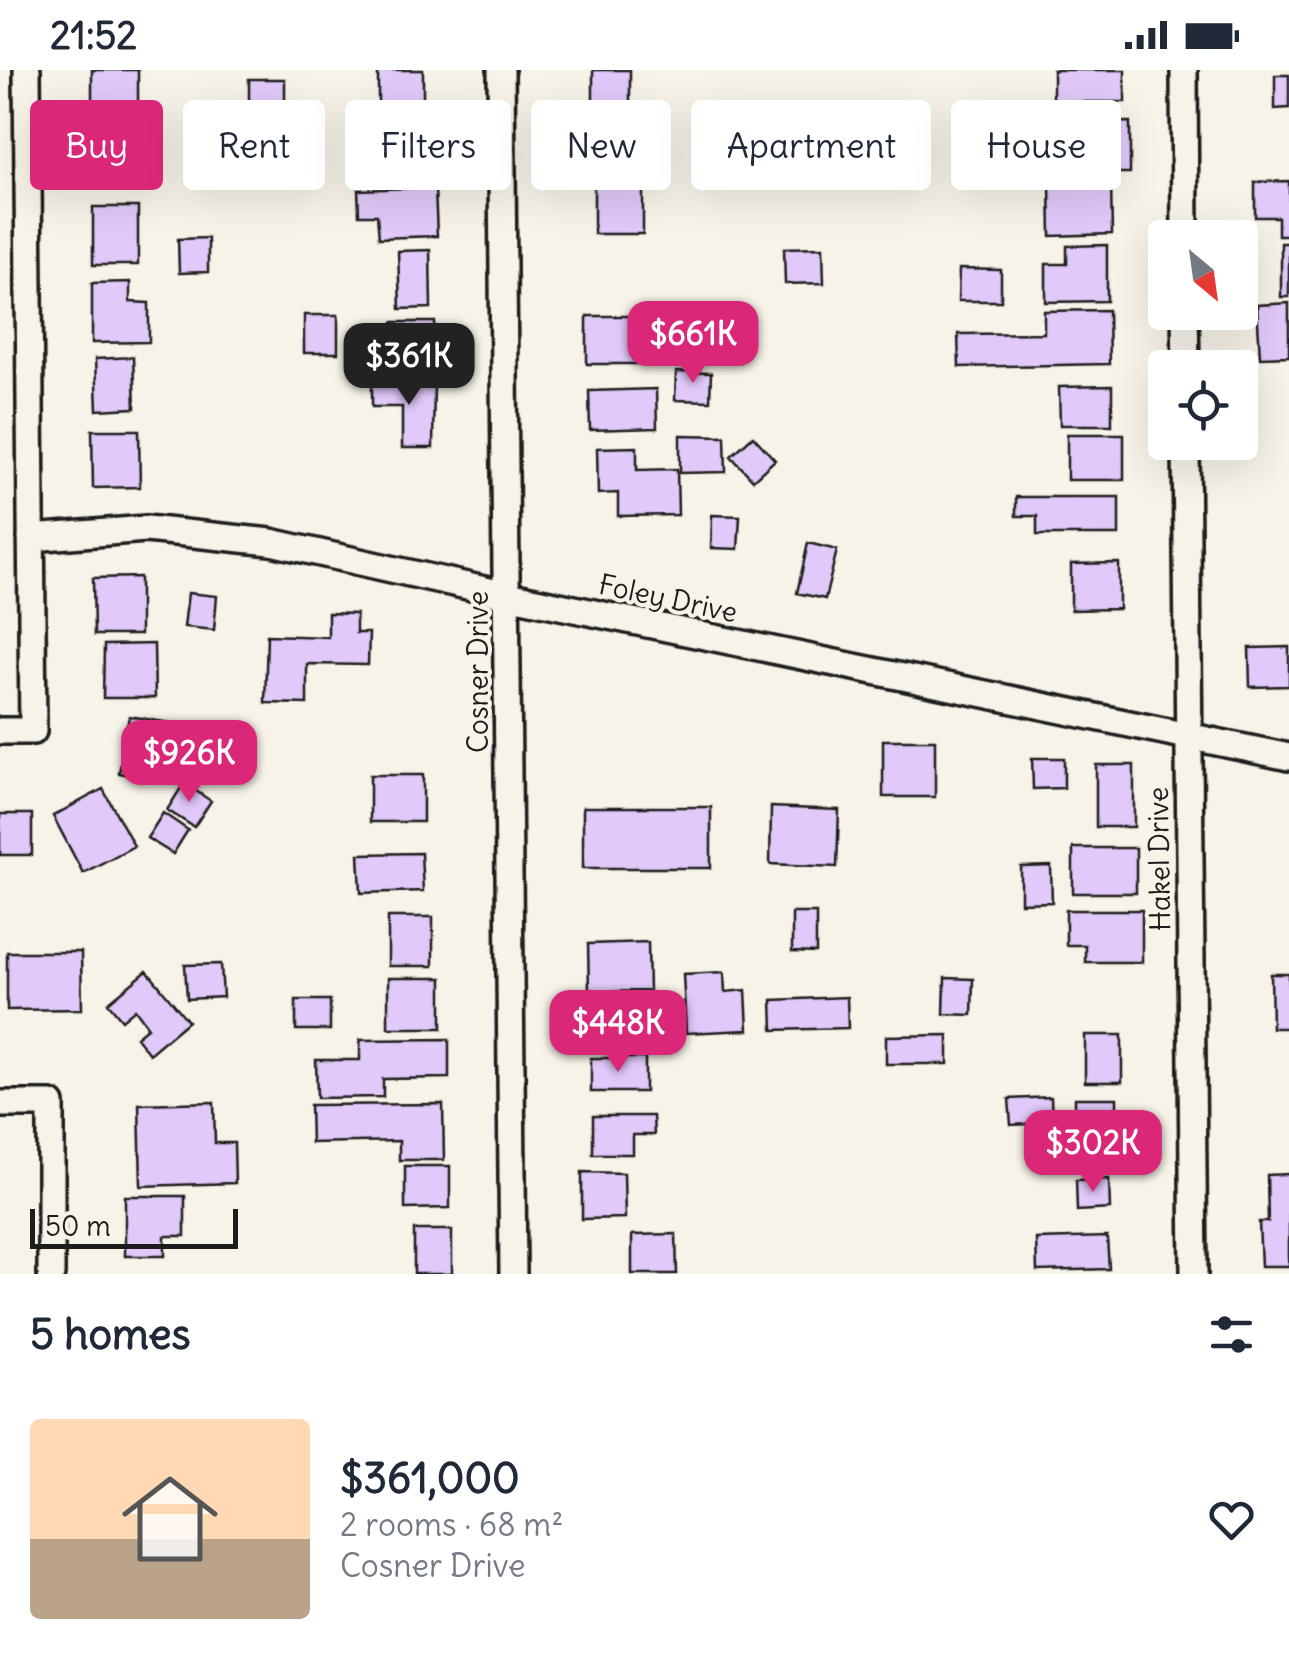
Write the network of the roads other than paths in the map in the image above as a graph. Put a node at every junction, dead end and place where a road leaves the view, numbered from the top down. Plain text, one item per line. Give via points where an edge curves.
1 (27, 70) edge
2 (501, 70) edge
3 (1184, 70) edge
4 (1185, 220) edge
5 (1186, 460) edge
6 (31, 538) junction
7 (508, 595) junction
8 (0, 731) edge
9 (1187, 736) junction
10 (1289, 757) edge
11 (0, 1104) edge
12 (51, 1274) edge
13 (513, 1274) edge
14 (1194, 1274) edge

1 - 6 street
2 - 7 street, Cosner Drive
3 - 4 street
5 - 9 street, Hakel Drive
6 - 7 street, Foley Drive via 146,529 271,542
6 - 8 street via 33,731
7 - 9 street, Foley Drive
7 - 13 street, Cosner Drive
9 - 10 street, Foley Drive
9 - 14 street, Hakel Drive
11 - 12 street via 51,1104

